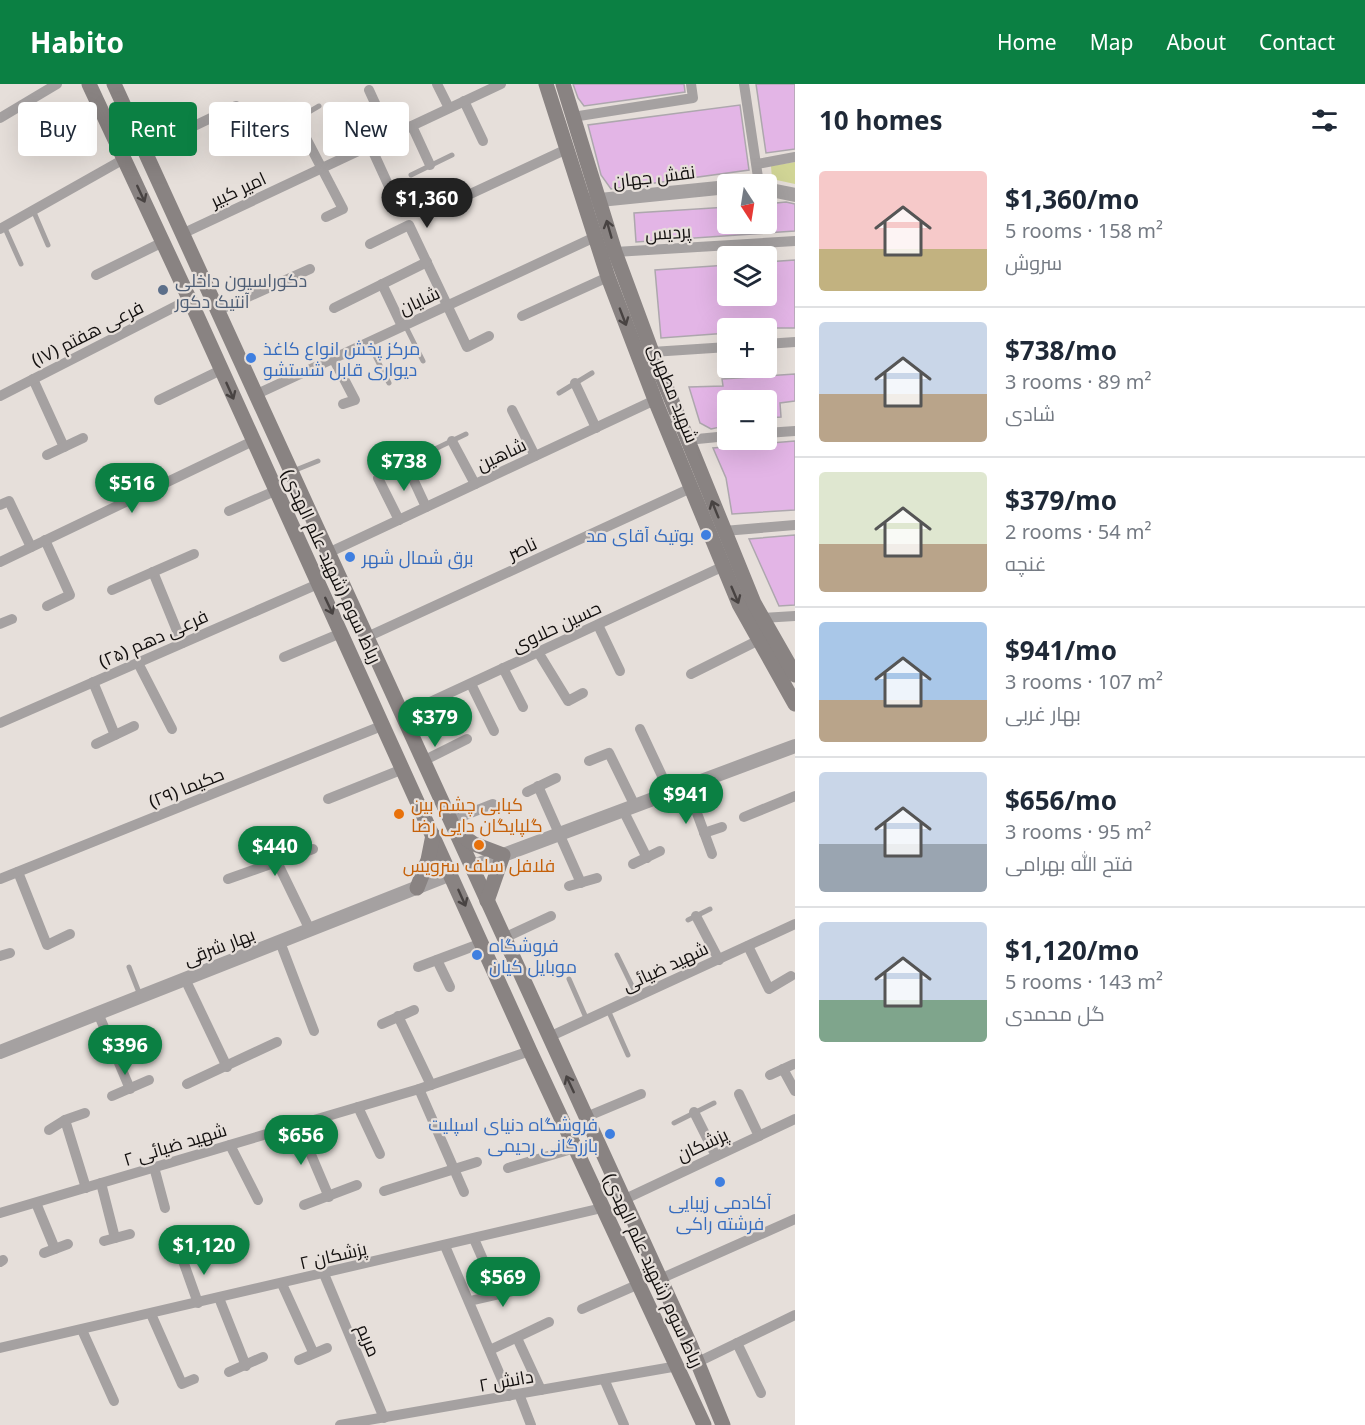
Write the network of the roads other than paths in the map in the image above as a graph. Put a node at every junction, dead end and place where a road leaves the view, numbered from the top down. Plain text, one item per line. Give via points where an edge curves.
1 (57, 84) edge
2 (89, 84) edge
3 (114, 84) edge
4 (437, 84) edge
5 (501, 84) edge
6 (546, 84) edge
7 (563, 84) edge
8 (691, 84) edge
9 (744, 84) edge
10 (369, 90) dead end
11 (464, 101) junction
12 (123, 102) edge
13 (374, 102) edge
14 (319, 106) dead end
15 (449, 108) junction
16 (311, 111) edge
17 (579, 116) dead end
18 (0, 118) edge
19 (412, 126) junction
20 (409, 127) edge
21 (483, 141) dead end
22 (311, 148) edge
23 (567, 149) junction
24 (452, 155) dead end
25 (149, 156) edge
26 (348, 156) edge
27 (375, 156) edge
28 (795, 157) edge
29 (124, 159) junction
30 (757, 164) junction
31 (430, 165) junction
32 (321, 168) junction
33 (758, 174) edge
34 (411, 175) dead end
35 (717, 189) edge
36 (391, 191) dead end
37 (777, 191) edge
38 (795, 195) edge
39 (600, 200) junction
40 (585, 202) junction
41 (438, 209) dead end
42 (33, 210) junction
43 (326, 217) dead end
44 (2, 227) edge
45 (184, 233) junction
46 (595, 237) junction
47 (795, 241) edge
48 (163, 242) junction
49 (370, 244) dead end
50 (48, 245) dead end
51 (615, 252) junction
52 (427, 262) junction
53 (21, 264) dead end
54 (310, 269) dead end
55 (96, 275) dead end
56 (608, 277) junction
57 (382, 284) junction
58 (190, 299) junction
59 (447, 305) junction
60 (334, 308) dead end
61 (219, 310) junction
62 (522, 316) dead end
63 (403, 325) junction
64 (489, 336) dead end
65 (368, 342) junction
66 (795, 342) edge
67 (777, 343) edge
68 (717, 348) edge
69 (652, 352) junction
70 (333, 358) junction
71 (423, 361) dead end
72 (221, 370) junction
73 (592, 373) dead end
74 (33, 379) junction
75 (388, 382) dead end
76 (575, 383) junction
77 (559, 393) dead end
78 (257, 394) junction
79 (0, 396) edge
80 (159, 400) dead end
81 (655, 400) junction
82 (343, 404) dead end
83 (512, 410) dead end
84 (596, 428) junction
85 (795, 431) edge
86 (777, 432) edge
87 (466, 434) dead end
88 (717, 437) edge
89 (83, 438) dead end
90 (687, 440) junction
91 (253, 441) junction
92 (452, 441) junction
93 (64, 447) junction
94 (435, 449) dead end
95 (46, 455) dead end
96 (535, 456) junction
97 (318, 461) dead end
98 (289, 465) junction
99 (407, 466) dead end
100 (264, 467) junction
101 (378, 478) dead end
102 (475, 484) junction
103 (691, 488) junction
104 (276, 491) junction
105 (0, 505) edge
106 (426, 507) junction
107 (307, 508) junction
108 (229, 511) dead end
109 (286, 515) junction
110 (399, 520) junction
111 (795, 525) edge
112 (724, 531) junction
113 (45, 540) junction
114 (31, 547) junction
115 (328, 553) junction
116 (194, 554) dead end
117 (0, 562) edge
118 (724, 566) junction
119 (153, 572) junction
120 (318, 584) junction
121 (112, 590) dead end
122 (47, 606) dead end
123 (795, 616) edge
124 (762, 618) junction
125 (12, 619) dead end
126 (0, 624) edge
127 (598, 625) junction
128 (341, 633) junction
129 (367, 637) junction
130 (759, 640) junction
131 (182, 643) junction
132 (538, 652) junction
133 (284, 657) dead end
134 (138, 663) junction
135 (503, 668) junction
136 (620, 671) dead end
137 (691, 674) dead end
138 (795, 675) edge
139 (93, 682) junction
140 (471, 684) junction
141 (583, 693) dead end
142 (795, 704) edge
143 (523, 707) dead end
144 (402, 715) junction
145 (0, 723) edge
146 (384, 725) junction
147 (135, 726) dead end
148 (172, 729) dead end
149 (640, 729) dead end
150 (494, 731) dead end
151 (115, 735) junction
152 (467, 739) dead end
153 (96, 744) dead end
154 (795, 746) edge
155 (423, 761) junction
156 (589, 761) dead end
157 (404, 769) junction
158 (556, 778) dead end
159 (538, 786) junction
160 (687, 786) junction
161 (526, 792) dead end
162 (670, 793) junction
163 (795, 796) edge
164 (328, 799) dead end
165 (493, 804) dead end
166 (629, 808) junction
167 (744, 817) dead end
168 (452, 826) junction
169 (722, 827) dead end
170 (560, 833) junction
171 (704, 833) junction
172 (434, 835) junction
173 (313, 849) dead end
174 (660, 850) dead end
175 (712, 854) dead end
176 (502, 855) junction
177 (647, 858) junction
178 (277, 862) junction
179 (633, 864) dead end
180 (471, 867) junction
181 (18, 872) junction
182 (451, 874) junction
183 (597, 878) dead end
184 (0, 879) edge
185 (228, 879) dead end
186 (582, 883) junction
187 (569, 886) dead end
188 (417, 888) junction
189 (487, 901) junction
190 (710, 909) dead end
191 (551, 916) dead end
192 (692, 918) joint
193 (795, 924) edge
194 (310, 930) junction
195 (70, 934) dead end
196 (504, 938) junction
197 (279, 942) junction
198 (482, 943) junction
199 (748, 946) junction
200 (617, 955) dead end
201 (437, 960) junction
202 (719, 960) junction
203 (129, 967) dead end
204 (418, 967) dead end
205 (791, 976) dead end
206 (185, 979) junction
207 (569, 979) dead end
208 (450, 987) dead end
209 (141, 996) junction
210 (638, 997) junction
211 (414, 1010) dead end
212 (608, 1010) junction
213 (98, 1013) junction
214 (398, 1016) junction
215 (587, 1020) junction
216 (382, 1024) dead end
217 (314, 1030) dead end
218 (549, 1037) junction
219 (278, 1042) dead end
220 (530, 1051) junction
221 (0, 1052) edge
222 (628, 1055) dead end
223 (226, 1067) junction
224 (789, 1067) edge
225 (770, 1075) dead end
226 (148, 1080) dead end
227 (187, 1084) dead end
228 (431, 1085) junction
229 (548, 1088) junction
230 (130, 1089) junction
231 (419, 1089) junction
232 (795, 1091) edge
233 (641, 1094) dead end
234 (739, 1094) dead end
235 (112, 1096) dead end
236 (714, 1102) dead end
237 (358, 1107) junction
238 (583, 1112) junction
239 (694, 1112) junction
240 (85, 1113) dead end
241 (795, 1119) edge
242 (65, 1120) junction
243 (674, 1123) dead end
244 (298, 1124) junction
245 (49, 1131) dead end
246 (759, 1136) junction
247 (230, 1145) junction
248 (575, 1148) junction
249 (380, 1154) dead end
250 (716, 1156) junction
251 (477, 1162) dead end
252 (154, 1167) junction
253 (454, 1168) junction
254 (508, 1168) dead end
255 (614, 1179) junction
256 (101, 1183) junction
257 (357, 1185) dead end
258 (86, 1188) junction
259 (384, 1191) dead end
260 (464, 1192) dead end
261 (329, 1197) junction
262 (258, 1200) dead end
263 (623, 1200) junction
264 (36, 1203) junction
265 (304, 1205) dead end
266 (165, 1208) dead end
267 (602, 1208) junction
268 (0, 1213) edge
269 (795, 1219) edge
270 (130, 1234) dead end
271 (474, 1239) junction
272 (68, 1244) dead end
273 (446, 1246) junction
274 (182, 1258) dead end
275 (324, 1274) junction
276 (660, 1279) junction
277 (282, 1284) junction
278 (639, 1284) junction
279 (525, 1288) dead end
280 (498, 1294) junction
281 (219, 1299) junction
282 (474, 1300) dead end
283 (198, 1303) junction
284 (582, 1309) dead end
285 (151, 1314) junction
286 (795, 1315) edge
287 (549, 1322) dead end
288 (82, 1330) junction
289 (517, 1338) junction
290 (737, 1343) junction
291 (0, 1348) edge
292 (327, 1348) dead end
293 (490, 1350) junction
294 (313, 1352) junction
295 (263, 1357) dead end
296 (299, 1360) dead end
297 (698, 1362) junction
298 (246, 1366) junction
299 (678, 1366) junction
300 (229, 1372) dead end
301 (194, 1379) dead end
302 (604, 1379) junction
303 (541, 1390) junction
304 (761, 1393) dead end
305 (514, 1395) junction
306 (114, 1401) dead end
307 (384, 1418) junction
308 (340, 1425) edge
309 (531, 1425) edge
310 (624, 1425) edge
311 (704, 1425) edge
312 (723, 1425) edge

1 - 18 street
2 - 29 main road, رباط سوم (شهید علم الهدی)
3 - 12 main road, رباط سوم (شهید علم الهدی)
4 - 15 street
5 - 11 street, امیر کبیر
6 - 23 main road, شهید مطهری
7 - 39 main road, شهید مطهری
8 - 17 street via 693,98
9 - 30 street
10 - 13 street
11 - 15 street, امیر کبیر
11 - 21 street
14 - 16 lane
15 - 19 street, امیر کبیر
19 - 20 street, امیر کبیر
19 - 31 street
22 - 32 street
23 - 40 main road, شهید مطهری
23 - 41 street
24 - 31 lane
25 - 45 main road, رباط سوم (شهید علم الهدی)
26 - 32 street, امیر کبیر
27 - 36 street
28 - 30 street
29 - 42 street
29 -> 48 main road, رباط سوم (شهید علم الهدی)
30 - 33 street
31 - 34 lane
32 - 43 street via 343,209
32 - 45 street, امیر کبیر
35 - 39 street, نقش جهان
37 - 38 street
39 - 40 street, نقش جهان
51 -> 39 main road, شهید مطهری
40 - 46 main road, شهید مطهری
42 - 44 street
42 - 50 lane
44 - 53 lane
45 - 61 main road, رباط سوم (شهید علم الهدی)
46 - 56 main road, شهید مطهری
46 - 59 street, شایان
47 - 51 street, پردیس
48 - 55 street
48 - 58 main road, رباط سوم (شهید علم الهدی)
49 - 52 street via 409,225
51 - 69 main road, شهید مطهری
52 - 57 street
52 - 59 street
54 - 61 street
56 - 62 street
56 -> 81 main road, شهید مطهری
57 - 60 street
57 - 63 street
58 - 72 main road, رباط سوم (شهید علم الهدی)
58 - 74 street, فرعی هفتم (۱۷)
59 - 63 street, شایان
59 - 64 street via 467,347
61 - 78 main road, رباط سوم (شهید علم الهدی)
63 - 65 street, شایان
63 - 71 lane
65 - 70 street, شایان
65 - 75 lane
66 - 67 street
68 - 69 street
69 - 90 main road, شهید مطهری
70 - 78 street, شایان
70 - 82 street via 355,400
72 - 80 street
72 -> 91 main road, رباط سوم (شهید علم الهدی)
73 - 76 lane
74 - 79 street, فرعی هفتم (۱۷)
74 - 93 street
76 - 77 lane
76 - 84 street
78 - 98 main road, رباط سوم (شهید علم الهدی)
81 - 84 street, شاهین
81 - 103 main road, شهید مطهری
83 - 96 street
84 - 96 street, شاهین
85 - 86 street
87 - 92 lane
88 - 90 street
89 - 93 street
112 -> 90 main road, شهید مطهری
91 - 100 main road, رباط سوم (شهید علم الهدی)
91 - 113 street
92 - 94 lane
92 - 102 street
93 - 95 street
96 - 102 street, شاهین
97 - 98 lane
98 - 100 main road
98 - 107 main road, رباط سوم (شهید علم الهدی)
99 - 106 street
100 - 104 main road, رباط سوم (شهید علم الهدی)
101 - 110 street
102 - 106 street, شاهین
103 - 118 main road, شهید مطهری
103 - 129 street, ناصر
104 - 108 street
104 - 109 main road, رباط سوم (شهید علم الهدی)
105 - 114 street via 9,501
106 - 110 street, شاهین
107 - 109 main road via 299,503 290,506
107 - 115 main road, رباط سوم (شهید علم الهدی)
109 - 120 main road, رباط سوم (شهید علم الهدی)
110 - 115 street, شاهین
111 - 112 street
112 - 124 main road, شهید مطهری
113 - 114 street
113 - 122 street via 70,596
114 - 117 street
115 - 129 main road, رباط سوم (شهید علم الهدی)
116 - 119 street
118 - 127 street, حسین حلاوی
118 -> 130 main road, شهید مطهری
119 - 121 street
119 - 131 street
120 -> 128 main road, رباط سوم (شهید علم الهدی)
120 - 131 street, فرعی دهم (۲۵)
123 - 124 street
124 - 138 main road, شهید مطهری
125 - 126 street
127 - 132 street, حسین حلاوی
127 - 136 street
128 - 133 street
128 - 146 main road, رباط سوم (شهید علم الهدی)
129 - 144 main road, رباط سوم (شهید علم الهدی)
130 - 137 street
130 - 142 main road, شهید مطهری
131 - 134 street, فرعی دهم (۲۵)
132 - 135 street, حسین حلاوی
132 - 141 street via 568,701
134 - 139 street, فرعی دهم (۲۵)
134 - 148 street
135 - 140 street, حسین حلاوی
135 - 143 street
139 - 145 street, فرعی دهم (۲۵)
139 - 151 street
140 - 144 street, حسین حلاوی
140 - 150 street
144 - 155 main road, رباط سوم (شهید علم الهدی)
146 - 157 main road, رباط سوم (شهید علم الهدی)
146 - 181 street, حکیما (۲۹)
147 - 151 street
149 - 162 street
151 - 153 street
152 - 155 street
154 - 160 street
155 - 168 main road, رباط سوم (شهید علم الهدی)
156 - 166 street via 609,753
157 - 164 street
157 - 172 main road, رباط سوم (شهید علم الهدی)
158 - 159 street
159 - 161 street
159 - 170 street
160 - 162 street
160 - 171 street
162 - 166 street
163 - 167 street
165 - 168 street
166 - 170 street
166 - 177 street
168 - 176 main road via 474,844
168 - 180 main road, رباط سوم (شهید علم الهدی)
169 - 171 street
170 - 176 street
170 - 186 street
171 - 175 street
172 - 182 main road, رباط سوم (شهید علم الهدی)
172 - 188 main road
173 - 178 street
174 - 177 street
176 - 180 street
176 - 189 main road
177 - 179 street
178 - 185 street
178 - 194 street
180 - 182 main road
180 - 189 main road, رباط سوم (شهید علم الهدی)
181 - 184 street, حکیما (۲۹)
181 - 195 street via 47,945
182 - 188 street, بهار شرقی
182 -> 198 main road, رباط سوم (شهید علم الهدی)
183 - 186 street
186 - 187 street
188 - 194 street, بهار شرقی
189 - 196 main road, رباط سوم (شهید علم الهدی)
190 - 192 lane
191 - 196 street
192 - 202 street
193 - 199 street, شهید ضیائی
194 - 197 street, بهار شرقی
196 - 218 main road, رباط سوم (شهید علم الهدی)
197 - 206 street, بهار شرقی
197 - 217 street
198 - 201 street
198 - 220 main road, رباط سوم (شهید علم الهدی)
199 - 202 street, شهید ضیائی
199 - 205 street via 770,989
200 - 210 lane
201 - 204 street
201 - 208 street
202 - 210 street, شهید ضیائی
203 - 209 lane
206 - 209 street, بهار شرقی
206 - 223 street
207 - 215 lane
209 - 213 street, بهار شرقی
210 - 212 street, شهید ضیائی
211 - 214 street
212 - 215 street, شهید ضیائی
212 - 222 lane
213 - 221 street, بهار شرقی
213 - 230 street
214 - 216 street
214 - 228 street
215 - 218 street, شهید ضیائی
238 -> 218 main road, رباط سوم (شهید علم الهدی)
219 - 223 street
220 - 228 street, شهید ضیائی ۲
220 - 229 main road, رباط سوم (شهید علم الهدی)
223 - 227 street
224 - 225 street
224 - 232 street
226 - 230 street
228 - 231 street, شهید ضیائی ۲
229 - 238 main road via 564,1107
229 - 248 main road, رباط سوم (شهید علم الهدی)
230 - 235 street
231 - 237 street, شهید ضیائی ۲
231 - 253 street
233 - 238 street
234 - 246 street
236 - 239 lane
237 - 244 street, شهید ضیائی ۲
237 - 249 street
238 - 255 main road, رباط سوم (شهید علم الهدی)
239 - 243 lane
239 - 250 street
240 - 242 street
241 - 246 street, پزشکان
242 - 245 street
242 - 258 street
244 - 247 street, شهید ضیائی ۲
244 - 261 street
246 - 250 street, پزشکان
247 - 252 street, شهید ضیائی ۲
247 - 262 street
248 - 254 street
248 - 255 main road via 585,1136 606,1178
248 - 267 main road, رباط سوم (شهید علم الهدی)
250 - 263 street, پزشکان
251 - 253 street
252 - 256 street, شهید ضیائی ۲
252 - 266 street
253 - 259 street
253 - 260 street
255 - 263 main road, رباط سوم (شهید علم الهدی)
256 - 258 street, شهید ضیائی ۲
256 - 270 street via 110,1239
257 - 261 street
258 - 264 street, شهید ضیائی ۲
261 - 265 street
263 - 276 main road, رباط سوم (شهید علم الهدی)
264 - 268 street, شهید ضیائی ۲
264 - 272 street via 49,1251
267 - 271 street, پزشکان ۲
267 - 278 main road, رباط سوم (شهید علم الهدی)
269 - 276 street
271 - 273 street, پزشکان ۲
271 - 280 street
273 - 275 street, پزشکان ۲
273 - 293 street
274 - 283 street
275 - 277 street, پزشکان ۲
275 - 307 street, مریم
276 - 297 main road, رباط سوم (شهید علم الهدی)
277 - 281 street, پزشکان ۲
277 - 294 street
278 - 284 street
278 - 299 main road, رباط سوم (شهید علم الهدی)
279 - 280 street
280 - 282 street
281 - 283 street, پزشکان ۲
281 - 298 street
283 - 285 street, پزشکان ۲
285 - 288 street, پزشکان ۲
285 - 301 street via 182,1384
286 - 290 street
287 - 289 street
288 - 291 street, پزشکان ۲
288 - 306 street
289 - 293 street
289 - 303 street
290 - 297 street
290 - 304 street
292 - 294 street
293 - 305 street
294 - 296 street
295 - 298 street
297 - 312 main road, رباط سوم (شهید علم الهدی)
298 - 300 street
299 - 302 street, دانش ۲
299 - 311 main road, رباط سوم (شهید علم الهدی)
302 - 303 street, دانش ۲
302 - 310 street
303 - 305 street, دانش ۲
305 - 307 street, دانش ۲
305 - 309 street
307 - 308 street, دانش ۲

